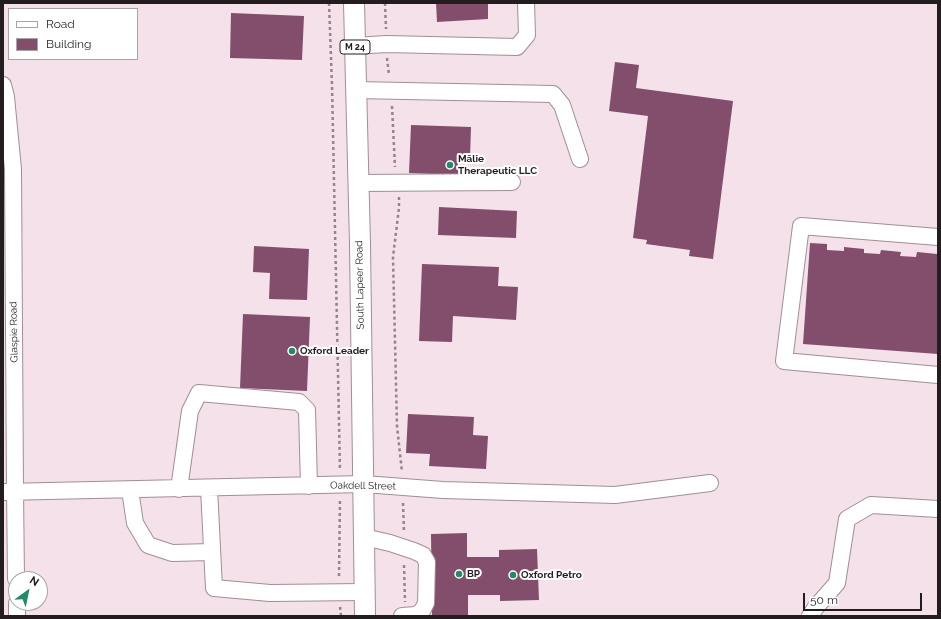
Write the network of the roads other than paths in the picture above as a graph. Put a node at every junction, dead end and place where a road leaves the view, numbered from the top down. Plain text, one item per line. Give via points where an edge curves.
1 (354, 3) edge
2 (526, 3) edge
3 (355, 46) junction
4 (3, 85) edge
5 (356, 90) junction
6 (580, 159) dead end
7 (512, 182) dead end
8 (358, 183) junction
9 (938, 237) edge
10 (938, 375) edge
11 (710, 483) dead end
12 (364, 484) junction
13 (309, 486) junction
14 (208, 488) junction
15 (179, 489) junction
16 (130, 490) junction
17 (9, 491) edge
18 (938, 509) edge
19 (364, 537) junction
20 (212, 552) junction
21 (15, 571) edge
22 (365, 592) junction
23 (366, 616) edge
24 (402, 616) edge
25 (405, 616) edge
26 (810, 616) edge

1 - 3 main road, South Lapeer Road / M 24
2 - 3 street via 527,35 517,47 386,44
3 - 5 main road, South Lapeer Road / M 24
4 - 17 street, Glaspie Road via 12,169
5 - 6 street via 553,94 562,105
5 - 8 main road, South Lapeer Road / M 24
7 - 8 street
8 - 12 main road, South Lapeer Road / M 24
9 - 10 street via 801,226 784,361
11 - 12 street, Oakdell Street via 615,495 443,490
12 - 13 street, Oakdell Street
12 - 19 main road, South Lapeer Road / M 24
13 - 14 street, Oakdell Street
13 - 15 street via 307,410 299,402 199,393 190,411
14 - 15 street, Oakdell Street
14 - 20 street
15 - 16 street, Oakdell Street
16 - 17 street, Oakdell Street
16 - 20 street via 135,522 148,545 172,554
17 - 21 street, Glaspie Road
18 - 26 street via 872,506 847,519 837,583
19 - 22 main road, South Lapeer Road / M 24
19 - 25 street via 423,555 427,562 426,603 422,611 416,615
20 - 22 street via 214,588 270,593
22 - 23 main road, South Lapeer Road / M 24
24 - 25 street

